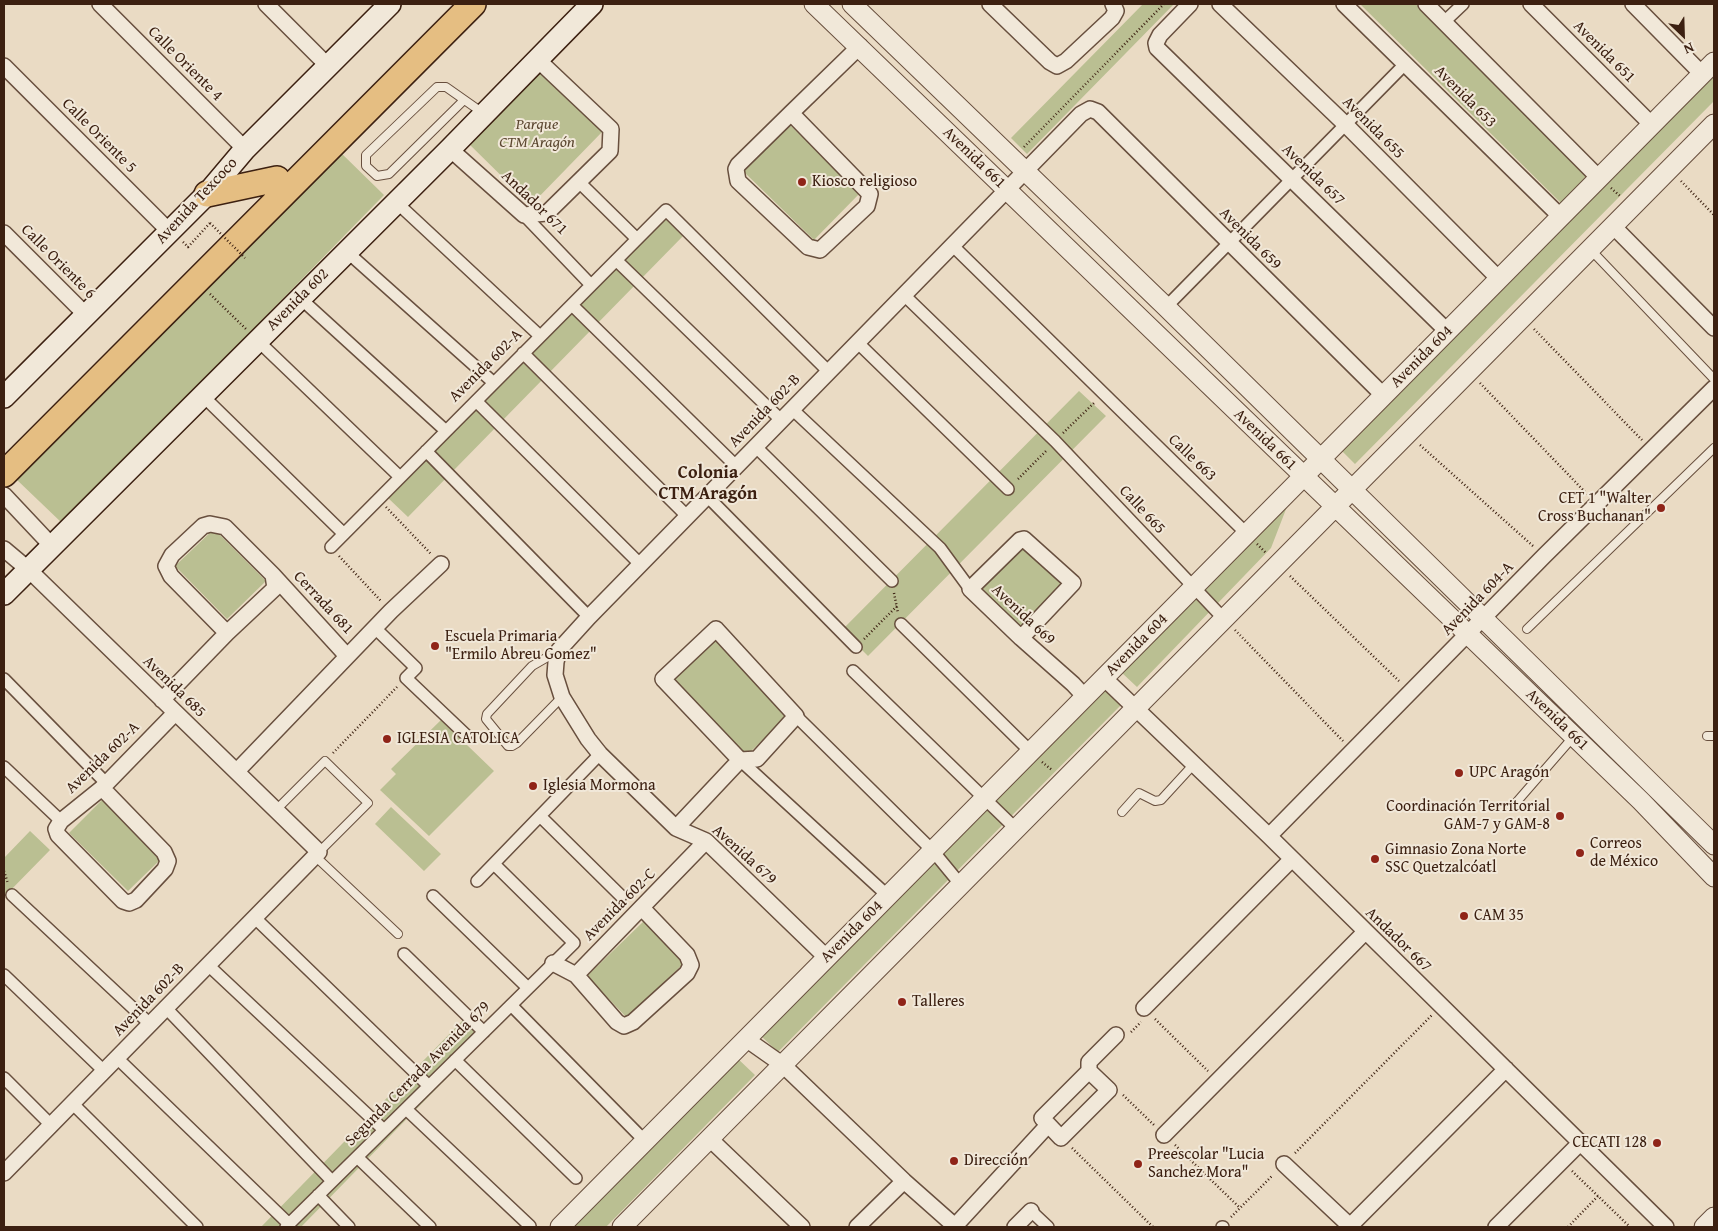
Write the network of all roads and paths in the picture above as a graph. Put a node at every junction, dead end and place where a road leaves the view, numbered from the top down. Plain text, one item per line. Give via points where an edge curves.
1 (100, 4) edge
2 (266, 4) edge
3 (390, 4) edge
4 (451, 4) edge
5 (473, 4) edge
6 (592, 4) edge
7 (814, 4) edge
8 (852, 4) edge
9 (990, 4) edge
10 (1164, 4) edge
11 (1190, 4) edge
12 (1220, 4) edge
13 (1344, 4) edge
14 (1426, 4) edge
15 (1463, 4) edge
16 (1531, 4) edge
17 (1633, 4) edge
18 (1114, 8) edge
19 (1444, 22) junction
20 (860, 46) junction
21 (537, 59) junction
22 (1406, 63) junction
23 (328, 65) junction
24 (4, 66) edge
25 (1708, 68) edge
26 (464, 100) junction
27 (484, 113) junction
28 (791, 114) junction
29 (1714, 124) edge
30 (1346, 125) junction
31 (1652, 125) junction
32 (245, 149) junction
33 (450, 149) junction
34 (1019, 166) junction
35 (1669, 169) junction
36 (277, 178) junction
37 (1599, 178) junction
38 (1292, 179) junction
39 (579, 182) junction
40 (1007, 191) junction
41 (207, 194) junction
42 (396, 202) junction
43 (1632, 206) junction
44 (524, 214) junction
45 (1714, 215) edge
46 (1561, 217) junction
47 (1613, 226) junction
48 (170, 232) junction
49 (4, 233) edge
50 (637, 239) junction
51 (1229, 243) junction
52 (952, 245) junction
53 (188, 246) dead end
54 (1590, 249) junction
55 (346, 251) junction
56 (245, 258) dead end
57 (616, 260) junction
58 (1499, 279) junction
59 (590, 285) junction
60 (209, 292) dead end
61 (903, 294) junction
62 (300, 298) junction
63 (572, 305) junction
64 (1166, 307) junction
65 (87, 316) junction
66 (1523, 317) junction
67 (1714, 328) edge
68 (1448, 331) junction
69 (540, 336) junction
70 (257, 340) junction
71 (857, 342) junction
72 (524, 353) junction
73 (828, 372) junction
74 (1469, 372) junction
75 (1714, 379) edge
76 (494, 383) junction
77 (1714, 388) edge
78 (4, 396) edge
79 (203, 396) junction
80 (1384, 396) junction
81 (476, 401) junction
82 (786, 414) junction
83 (446, 431) junction
84 (1408, 434) junction
85 (756, 446) junction
86 (1714, 448) edge
87 (4, 451) edge
88 (426, 451) junction
89 (1652, 451) junction
90 (1321, 459) junction
91 (736, 466) junction
92 (4, 474) edge
93 (400, 477) junction
94 (1303, 477) junction
95 (1008, 489) dead end
96 (1352, 490) junction
97 (4, 495) edge
98 (707, 496) junction
99 (378, 499) junction
100 (1597, 504) junction
101 (1335, 507) junction
102 (688, 516) junction
103 (344, 534) junction
104 (1247, 534) junction
105 (52, 546) junction
106 (330, 547) joint
107 (4, 549) edge
108 (1544, 556) junction
109 (441, 564) joint
110 (640, 564) junction
111 (1278, 565) junction
112 (28, 570) junction
113 (272, 575) junction
114 (892, 581) joint
115 (1193, 588) junction
116 (970, 589) junction
117 (4, 594) edge
118 (897, 606) junction
119 (391, 611) junction
120 (589, 617) junction
121 (1484, 618) junction
122 (1224, 619) junction
123 (901, 624) joint
124 (374, 628) junction
125 (1527, 629) dead end
126 (227, 633) junction
127 (1469, 634) junction
128 (1020, 638) junction
129 (856, 647) joint
130 (348, 656) junction
131 (558, 656) junction
132 (1531, 667) junction
133 (853, 671) dead end
134 (406, 678) junction
135 (1104, 678) junction
136 (4, 679) edge
137 (1516, 681) junction
138 (1411, 692) junction
139 (562, 697) junction
140 (1085, 697) junction
141 (162, 700) junction
142 (1136, 708) junction
143 (175, 713) junction
144 (796, 716) junction
145 (466, 735) dead end
146 (1574, 736) junction
147 (1353, 751) junction
148 (1030, 752) junction
149 (600, 754) junction
150 (740, 760) junction
151 (324, 761) junction
152 (1194, 764) junction
153 (4, 767) edge
154 (237, 771) junction
155 (1064, 781) junction
156 (104, 786) junction
157 (985, 799) junction
158 (1514, 805) dead end
159 (276, 810) junction
160 (1122, 812) dead end
161 (540, 816) junction
162 (59, 825) junction
163 (676, 828) junction
164 (1016, 829) junction
165 (1269, 836) junction
166 (706, 841) junction
167 (1714, 845) edge
168 (933, 851) junction
169 (317, 854) junction
170 (1292, 859) junction
171 (494, 864) junction
172 (1714, 877) edge
173 (477, 881) dead end
174 (961, 885) junction
175 (12, 895) dead end
176 (434, 896) dead end
177 (621, 896) dead end
178 (888, 896) junction
179 (642, 908) junction
180 (254, 918) junction
181 (1365, 932) junction
182 (398, 934) dead end
183 (404, 954) dead end
184 (827, 958) junction
185 (553, 963) junction
186 (208, 965) junction
187 (4, 975) edge
188 (576, 975) junction
189 (528, 988) junction
190 (511, 1005) junction
191 (1441, 1006) junction
192 (166, 1008) junction
193 (1144, 1008) joint
194 (150, 1024) junction
195 (484, 1032) junction
196 (1116, 1035) dead end
197 (746, 1039) junction
198 (116, 1058) junction
199 (455, 1060) junction
200 (783, 1065) junction
201 (1506, 1069) junction
202 (104, 1071) junction
203 (1089, 1071) junction
204 (4, 1078) edge
205 (1218, 1080) junction
206 (429, 1086) junction
207 (72, 1103) junction
208 (406, 1109) junction
209 (51, 1125) junction
210 (1048, 1125) junction
211 (384, 1130) junction
212 (638, 1134) dead end
213 (1164, 1135) dead end
214 (1061, 1138) junction
215 (710, 1139) junction
216 (1581, 1142) junction
217 (357, 1157) junction
218 (1562, 1161) junction
219 (1284, 1164) junction
220 (5, 1170) edge
221 (576, 1178) dead end
222 (332, 1181) junction
223 (904, 1181) junction
224 (318, 1195) junction
225 (1598, 1196) junction
226 (1031, 1211) joint
227 (1714, 1217) edge
228 (287, 1226) edge
229 (530, 1226) edge
230 (197, 1227) edge
231 (349, 1227) edge
232 (430, 1227) edge
233 (560, 1227) edge
234 (622, 1227) edge
235 (802, 1227) edge
236 (857, 1227) edge
237 (955, 1227) edge
238 (1015, 1227) edge
239 (1048, 1227) edge
240 (1153, 1227) edge
241 (1222, 1227) edge
242 (1351, 1227) edge
243 (1496, 1227) edge
244 (1568, 1227) edge
245 (1630, 1227) edge
246 (1666, 1227) edge
247 (1704, 1227) edge

1 - 32 street, Calle Oriente 4
2 - 23 street
3 - 23 main road, Avenida Texcoco
4 - 36 main road
5 - 92 main road
6 - 21 main road, Avenida 602
7 - 20 street, Avenida 661
8 - 34 street, Avenida 661
9 - 18 street via 1057,66 1112,18
10 - 34 path
11 - 38 street, Avenida 657 via 1160,35 1156,43 1160,51
12 - 30 street, Avenida 655
13 - 22 street, Avenida 653
14 - 19 street
15 - 19 street
16 - 31 street, Avenida 651
17 - 25 street
19 - 37 street
20 - 28 street
20 - 40 street, Avenida 661
21 - 27 main road, Avenida 602
21 - 39 street via 611,129 610,151
22 - 30 street
22 - 46 street, Avenida 653
23 - 32 main road, Avenida Texcoco
24 - 48 street, Calle Oriente 5
25 - 31 street, Avenida 604
26 - 26 lane via 388,174 377,176 366,166 366,155 437,87 446,87
26 - 27 lane
27 - 33 main road, Avenida 602
28 - 28 street via 871,198 867,206 820,250 808,247 736,177 738,165
29 - 35 street
30 - 38 street
30 - 58 street, Avenida 655
31 - 37 street, Avenida 604
32 - 41 main road, Avenida Texcoco
33 - 42 main road, Avenida 602
33 - 44 street, Andador 671
34 - 40 street
34 - 51 street, Avenida 659 via 1090,109 1098,112
34 - 64 street, Avenida 661
35 - 43 street
35 - 45 path
36 - 41 main road
36 - 87 main road
37 - 43 path
37 - 46 street, Avenida 604
38 - 51 street
38 - 68 street, Avenida 657
39 - 44 street via 547,213
39 - 50 street
40 - 52 street, Avenida 602-B
40 - 94 street, Avenida 661
41 - 48 main road, Avenida Texcoco
42 - 55 main road, Avenida 602
42 - 69 street
43 - 47 street
44 - 59 street, Andador 671
46 - 58 street, Avenida 604
47 - 54 street
47 - 67 street
48 - 65 main road, Avenida Texcoco
49 - 65 street, Calle Oriente 6
50 - 57 street, Avenida 602-A
50 - 73 street, Avenida 602-A via 666,210
51 - 64 street
51 - 80 street, Avenida 659
52 - 61 street, Avenida 602-B
52 - 104 street, Calle 663
53 - 56 path, bridge via 210,223
54 - 66 street
54 - 75 lane
55 - 62 main road, Avenida 602
55 - 76 street
57 - 59 street, Avenida 602-A
57 - 82 street
58 - 68 street, Avenida 604
59 - 63 street, Avenida 602-A
60 - 70 path
61 - 71 street, Avenida 602-B
61 - 115 street, Calle 665 via 1055,442
62 - 70 main road, Avenida 602
62 - 83 street
63 - 69 street, Avenida 602-A
63 - 91 street
64 - 90 street, Avenida 661
65 - 78 main road, Avenida Texcoco
66 - 74 street
66 - 89 path
68 - 80 street, Avenida 604
69 - 72 street, Avenida 602-A
70 - 79 main road, Avenida 602
70 - 93 street
71 - 73 street, Avenida 602-B
71 - 95 street
72 - 76 street, Avenida 602-A
72 - 102 street
73 - 82 street, Avenida 602-B
74 - 84 street
74 - 100 path
76 - 81 street, Avenida 602-A
77 - 89 street, Avenida 604-A
79 - 103 street
79 - 105 main road, Avenida 602
80 - 90 street, Avenida 604
81 - 83 street, Avenida 602-A
81 - 110 street
82 - 85 street, Avenida 602-B
82 - 116 street via 940,548
83 - 88 street, Avenida 602-A
84 - 96 street
84 - 108 path
85 - 91 street, Avenida 602-B
85 - 114 street
86 - 125 lane
88 - 93 street, Avenida 602-A
88 - 120 street
89 - 100 street, Avenida 604-A
90 - 94 street, Avenida 604
90 - 96 street, Avenida 661
91 - 98 street, Avenida 602-B
93 - 99 street, Avenida 602-A
94 - 101 street, Avenida 661
94 - 104 street, Avenida 604
96 - 101 street
96 - 121 street, Avenida 661
97 - 105 street
98 - 102 street, Avenida 602-B
98 - 129 street
99 - 103 street, Avenida 602-A
99 - 109 path
100 - 108 street, Avenida 604-A
101 - 111 street
101 - 127 street, Avenida 661
102 - 110 street, Avenida 602-B
103 - 106 street, Avenida 602-A
104 - 111 path
104 - 115 street, Avenida 604
105 - 112 main road, Avenida 602
106 - 119 path
107 - 112 street, Avenida 685
108 - 121 street, Avenida 604-A
109 - 119 street
110 - 120 street, Avenida 602-B
111 - 122 street
111 - 138 path
112 - 117 main road, Avenida 602
112 - 141 street, Avenida 685
113 - 126 street via 273,591
113 - 126 street, Cerrada 681 via 225,527 219,525 203,526 168,560 168,572
113 - 130 street, Cerrada 681
114 - 118 path
115 - 122 street, Calle 665
115 - 135 street, Avenida 604
116 - 128 street, Avenida 669
116 - 128 street, Avenida 669 via 1024,539 1073,583
118 - 123 path
118 - 129 path
119 - 124 street
120 - 131 street, Avenida 602-B
121 - 127 street, Avenida 604-A
121 - 132 street, Avenida 661
122 - 142 street
122 - 147 path
123 - 148 street
124 - 130 street
124 - 134 street via 416,668
126 - 141 street
127 - 137 street, Avenida 661
127 - 138 street, Avenida 604-A
128 - 140 street, Avenida 669
130 - 154 street
131 - 139 street, Avenida 679 via 555,675
131 - 139 lane via 532,666 487,714 486,719 508,746 512,746
132 - 137 street
132 - 167 street, Avenida 661
133 - 157 street
134 - 145 street
134 - 151 path
135 - 140 street, Avenida 604
135 - 142 street, Andador 667
136 - 156 street
137 - 146 street, Avenida 661
138 - 147 street, Avenida 604-A
139 - 149 street, Avenida 679
140 - 148 street, Avenida 604
141 - 143 street, Avenida 685
142 - 152 street, Andador 667
142 - 155 street
143 - 154 street, Avenida 685
143 - 156 street, Avenida 602-A
144 - 150 street via 757,759
144 - 150 street via 716,629 663,679
144 - 168 street
146 - 158 lane
146 - 172 street, Avenida 661
147 - 165 street, Avenida 604-A
148 - 155 path
148 - 157 street, Avenida 604
149 - 161 street
149 - 163 street, Avenida 679
150 - 163 street
150 - 178 street
151 - 159 lane
151 - 169 lane via 368,803
152 - 160 lane via 1161,800 1139,793
152 - 165 street, Andador 667
153 - 162 street
154 - 159 street, Avenida 685
155 - 164 street
156 - 162 street, Avenida 602-A
156 - 162 street via 167,856 167,866 136,900 130,903 123,901 58,835
157 - 164 street
157 - 168 street, Avenida 604
159 - 169 street, Avenida 685
161 - 171 street
161 - 177 street
163 - 166 street, Avenida 679
164 - 174 street
165 - 170 street, Andador 667
166 - 179 street, Avenida 602-C
166 - 184 street, Avenida 679
168 - 174 street
168 - 178 street, Avenida 604
169 - 180 street, Avenida 602-B
169 - 182 lane
170 - 181 street, Andador 667
170 - 193 street
171 - 173 street
171 - 185 street, Segunda Cerrada Avenida 679 via 574,943
174 - 200 street
175 - 194 street
176 - 189 street
178 - 184 street, Avenida 604
179 - 188 street, Avenida 602-C
179 - 188 street via 687,955 692,965 687,973 633,1022 624,1026
180 - 186 street, Avenida 602-B
180 - 206 street
181 - 191 street, Andador 667
181 - 205 street
183 - 195 street
184 - 197 street, Avenida 604
185 - 188 street
185 - 189 street, Segunda Cerrada Avenida 679
186 - 192 street, Avenida 602-B
186 - 211 street
187 - 202 street
189 - 190 street, Segunda Cerrada Avenida 679
190 - 195 street, Segunda Cerrada Avenida 679
190 - 212 street
191 - 201 street, Andador 667
191 - 219 path
192 - 194 street, Avenida 602-B
192 - 222 street
193 - 205 path
194 - 198 street, Avenida 602-B
195 - 199 street, Segunda Cerrada Avenida 679
196 - 203 street via 1089,1062
197 - 200 street
197 - 233 street, Avenida 604
198 - 202 street, Avenida 602-B
198 - 228 street
199 - 206 street, Segunda Cerrada Avenida 679
199 - 221 street
200 - 215 street
200 - 223 street
201 - 216 street, Andador 667
201 - 242 street
202 - 207 street, Avenida 602-B
203 - 210 street via 1042,1118
203 - 214 street via 1109,1090
204 - 209 street
205 - 213 street
206 - 208 street, Segunda Cerrada Avenida 679
207 - 209 street, Avenida 602-B
207 - 230 street
208 - 211 street, Segunda Cerrada Avenida 679
208 - 229 street
209 - 220 street, Avenida 602-B
210 - 214 street
210 - 237 street
211 - 217 street, Segunda Cerrada Avenida 679
214 - 240 path
215 - 234 street
215 - 235 street
216 - 218 street
216 - 246 street, Andador 667
217 - 222 street, Segunda Cerrada Avenida 679
217 - 232 street
218 - 225 path
218 - 243 street
219 - 241 path
219 - 242 street
222 - 224 street, Segunda Cerrada Avenida 679
223 - 236 street
223 - 237 street
224 - 228 street, Segunda Cerrada Avenida 679
224 - 231 street
225 - 244 path
225 - 245 path
226 - 238 street
226 - 239 street
227 - 247 street

